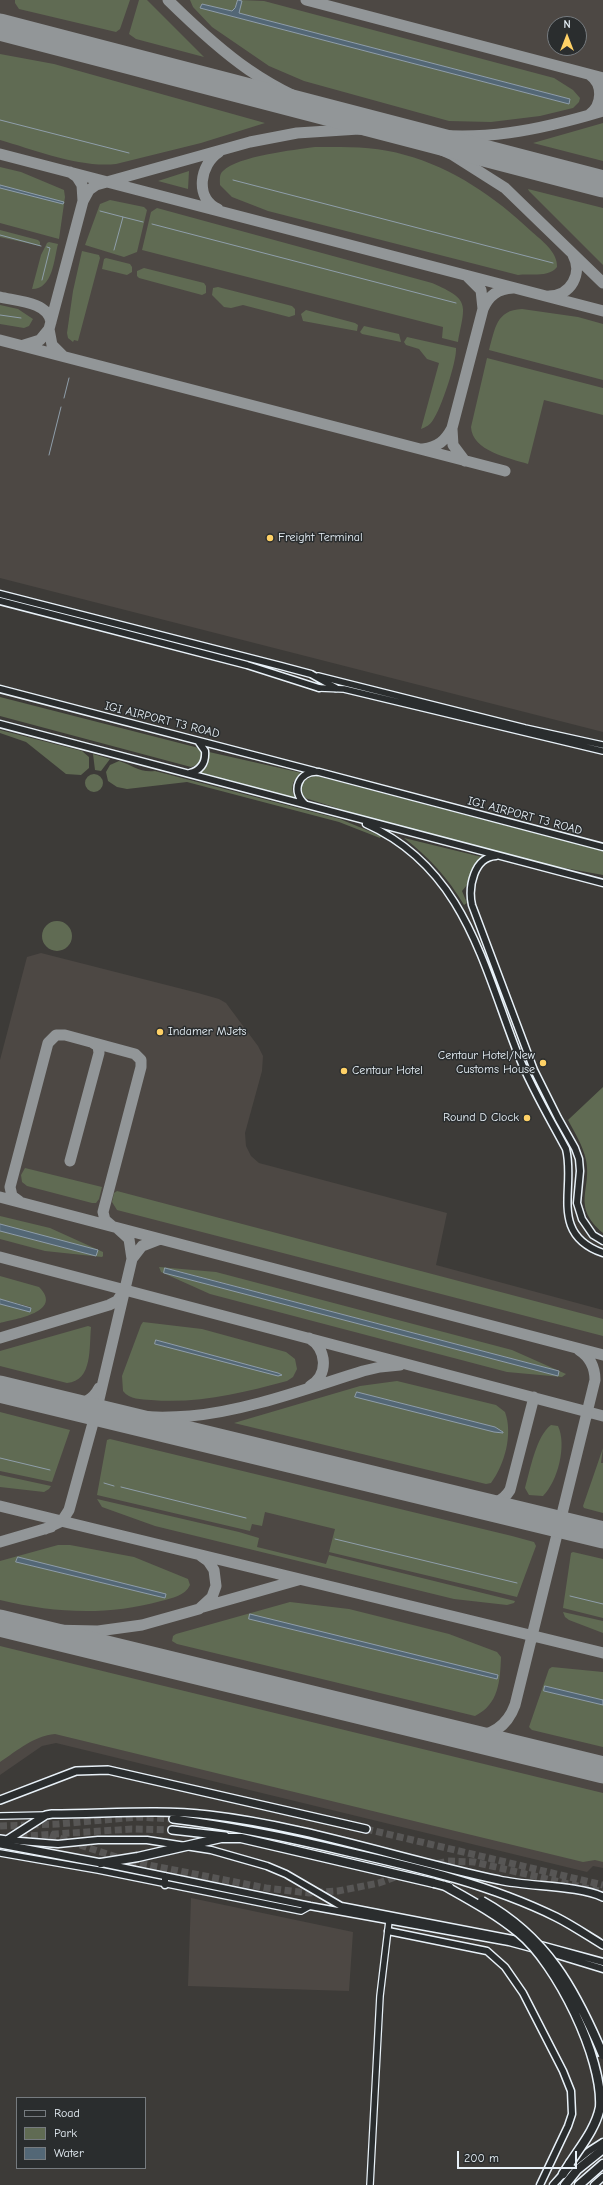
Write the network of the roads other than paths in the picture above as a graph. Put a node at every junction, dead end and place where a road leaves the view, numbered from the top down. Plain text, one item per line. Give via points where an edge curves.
1 (0, 594) edge
2 (0, 601) edge
3 (311, 674) junction
4 (319, 688) joint
5 (336, 688) junction
6 (0, 689) edge
7 (0, 724) edge
8 (193, 739) junction
9 (603, 745) edge
10 (603, 751) edge
11 (319, 772) junction
12 (184, 773) junction
13 (310, 806) junction
14 (348, 816) junction
15 (603, 847) edge
16 (499, 856) junction
17 (603, 880) edge
18 (593, 881) junction
19 (603, 884) edge
20 (603, 1241) edge
21 (603, 1253) edge
22 (0, 1800) edge
23 (49, 1814) junction
24 (0, 1816) edge
25 (173, 1819) tunnel mouth
26 (366, 1829) tunnel mouth
27 (172, 1830) tunnel mouth
28 (241, 1838) junction
29 (3, 1839) edge
30 (0, 1844) edge
31 (186, 1845) junction
32 (0, 1853) edge
33 (101, 1863) junction
34 (166, 1876) junction
35 (165, 1885) junction
36 (445, 1886) junction
37 (603, 1897) edge
38 (310, 1906) junction
39 (389, 1921) junction
40 (388, 1931) junction
41 (603, 1945) edge
42 (603, 1962) edge
43 (603, 1969) edge
44 (603, 2055) edge
45 (603, 2142) edge
46 (603, 2149) edge
47 (603, 2164) edge
48 (563, 2174) junction
49 (603, 2177) edge
50 (370, 2185) edge
51 (540, 2185) edge
52 (553, 2185) edge
53 (565, 2185) edge
54 (579, 2185) edge
55 (594, 2185) edge

1 - 3 main road
2 - 4 main road via 247,665
3 - 5 main road
3 - 9 street
4 - 5 street
5 - 10 street
6 - 8 main road, IGI AIRPORT T3 ROAD
7 - 12 main road
8 - 11 main road, IGI AIRPORT T3 ROAD
8 - 12 main road via 203,746 206,757 201,768
11 - 13 main road via 308,773 297,785 298,796
11 - 15 main road, IGI AIRPORT T3 ROAD
12 - 13 main road
13 - 14 main road
14 - 16 main road
14 - 21 main road via 379,830 409,850 436,875 455,901 471,932 526,1074 566,1149 569,1161 566,1192 569,1220 581,1240
16 - 18 main road
16 - 20 main road via 485,858 479,865 474,875 472,905 534,1070 576,1148 579,1159 577,1202 580,1215 588,1230
17 - 18 main road
18 - 19 main road
22 - 26 highway via 76,1771 108,1770
23 - 24 street
23 - 29 highway
23 - 37 highway via 134,1811 209,1815 244,1820 500,1881 573,1890
25 - 41 highway via 273,1834 472,1884 556,1917
27 - 28 highway
28 - 31 highway via 221,1838
28 - 36 highway, bridge
29 - 31 main road via 58,1844 98,1840 147,1840
30 - 33 highway
31 - 33 highway
31 - 42 main road via 267,1866 341,1906 510,1938
32 - 35 street
33 - 34 main road
34 - 35 main road
34 - 38 main road
35 - 38 street via 301,1911
36 - 44 highway, bridge via 495,1908 525,1930 551,1957 569,1982
36 - 48 highway, bridge via 520,1934 545,1962 577,2012 596,2060 601,2091 600,2108 590,2133
38 - 39 main road
39 - 40 street
39 - 43 main road via 509,1942
40 - 50 street via 380,1996
40 - 51 main road via 487,1951 504,1967 523,1993 571,2091 572,2114
45 - 48 main road
46 - 53 highway via 577,2170
47 - 54 highway
48 - 52 main road
49 - 55 main road

